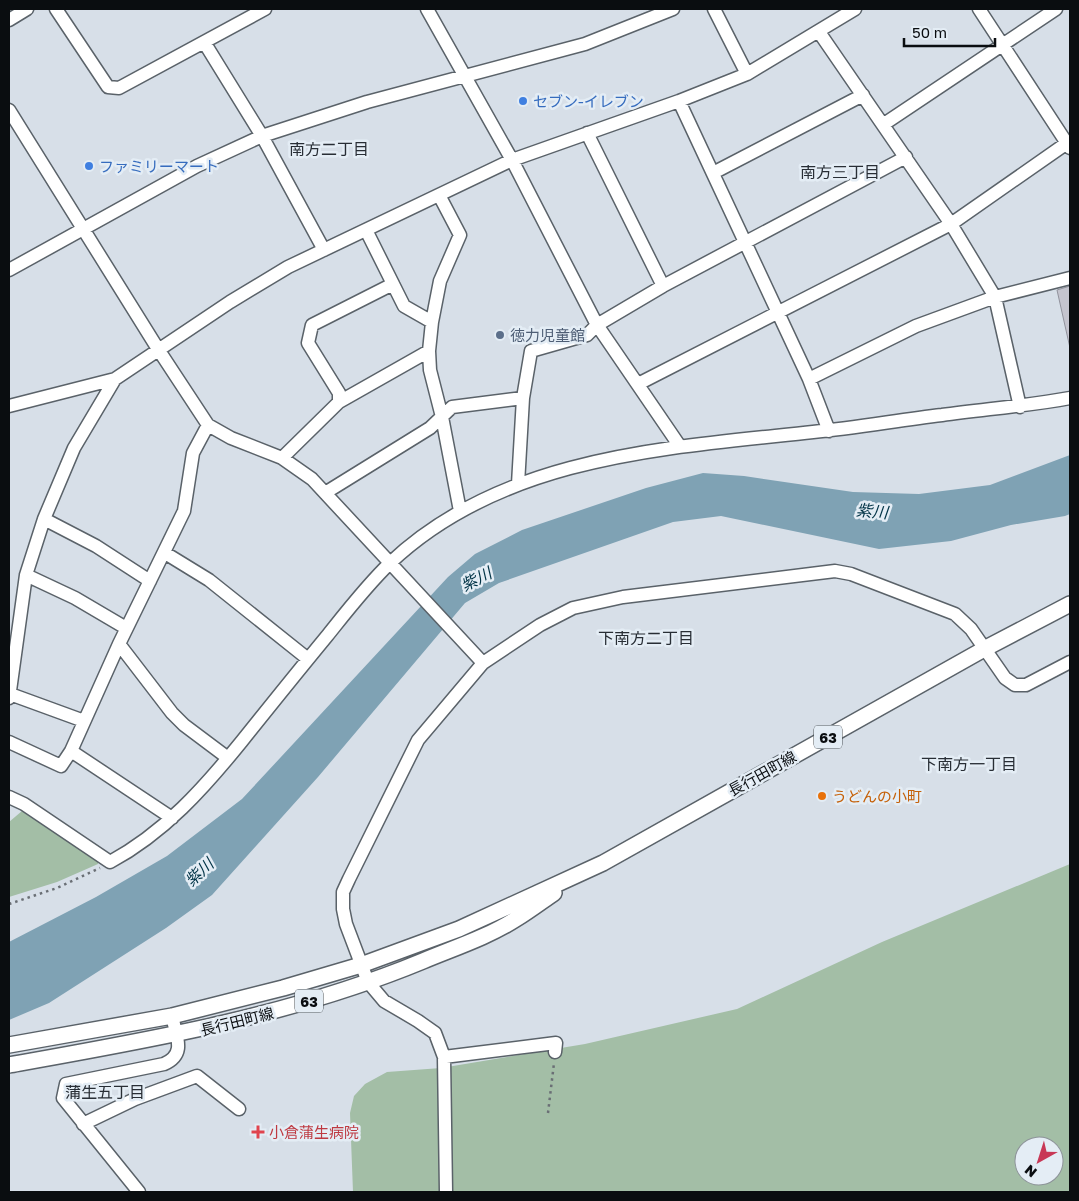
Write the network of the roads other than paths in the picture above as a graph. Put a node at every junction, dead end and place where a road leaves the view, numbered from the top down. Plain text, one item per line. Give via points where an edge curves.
1 (27, 9) edge
2 (56, 9) edge
3 (265, 9) edge
4 (427, 9) edge
5 (673, 9) edge
6 (714, 9) edge
7 (855, 9) edge
8 (979, 9) edge
9 (1056, 9) edge
10 (9, 20) edge
11 (819, 32) junction
12 (204, 42) junction
13 (1004, 45) junction
14 (747, 74) junction
15 (465, 77) junction
16 (863, 95) junction
17 (679, 101) junction
18 (9, 110) edge
19 (884, 124) junction
20 (587, 133) junction
21 (262, 136) junction
22 (1069, 145) edge
23 (906, 157) junction
24 (512, 160) junction
25 (712, 173) junction
26 (439, 195) junction
27 (952, 224) junction
28 (83, 230) junction
29 (366, 230) junction
30 (745, 242) junction
31 (324, 250) junction
32 (9, 270) edge
33 (1070, 278) edge
34 (393, 284) junction
35 (663, 286) junction
36 (995, 297) junction
37 (778, 312) junction
38 (432, 322) junction
39 (597, 325) junction
40 (158, 349) junction
41 (429, 351) junction
42 (115, 379) junction
43 (809, 379) junction
44 (638, 384) junction
45 (523, 398) junction
46 (1070, 398) edge
47 (339, 402) junction
48 (9, 406) edge
49 (1020, 407) junction
50 (442, 417) junction
51 (208, 425) junction
52 (829, 430) junction
53 (680, 445) junction
54 (282, 458) junction
55 (518, 484) junction
56 (326, 493) junction
57 (460, 511) junction
58 (44, 519) junction
59 (164, 553) junction
60 (389, 564) junction
61 (26, 575) junction
62 (150, 581) junction
63 (1070, 604) edge
64 (126, 628) junction
65 (118, 644) junction
66 (986, 648) junction
67 (308, 659) junction
68 (1070, 662) edge
69 (483, 663) junction
70 (9, 696) edge
71 (84, 721) junction
72 (9, 742) edge
73 (71, 751) junction
74 (228, 758) junction
75 (9, 797) edge
76 (172, 818) junction
77 (586, 871) junction
78 (361, 965) junction
79 (368, 982) junction
80 (172, 1016) junction
81 (176, 1035) junction
82 (9, 1045) edge
83 (555, 1052) road end
84 (444, 1057) junction
85 (9, 1065) edge
86 (239, 1109) dead end
87 (83, 1124) junction
88 (139, 1192) edge
89 (446, 1192) edge

1 - 10 street
2 - 12 street via 108,87 119,88
3 - 12 street
4 - 15 street
5 - 15 street via 585,44
6 - 14 street
7 - 11 street
8 - 13 street
9 - 13 street
11 - 14 street
11 - 16 street
12 - 21 street
13 - 19 street
13 - 22 street
14 - 17 street
15 - 21 street via 367,102
15 - 24 street
16 - 19 street
16 - 25 street
17 - 20 street
17 - 25 street
18 - 28 street
19 - 23 street
20 - 24 street
20 - 35 street
21 - 28 street via 197,166
21 - 31 street
22 - 27 street
23 - 27 street
23 - 30 street
24 - 26 street
24 - 39 street
25 - 30 street
26 - 29 street
26 - 38 street via 460,235 440,281
27 - 36 street
27 - 37 street
28 - 32 street
28 - 40 street
29 - 31 street
29 - 34 street
30 - 35 street
30 - 37 street
31 - 40 street via 288,267
33 - 36 street
34 - 38 street via 404,306
34 - 47 street via 312,325 308,343 339,393
35 - 39 street
36 - 43 street via 916,326
36 - 49 street
37 - 43 street
37 - 44 street
38 - 41 street
39 - 44 street
39 - 45 street via 587,335 531,351
40 - 42 street
40 - 51 street
41 - 47 street
41 - 50 street via 430,370
42 - 48 street
42 - 58 street via 74,448
43 - 52 street
44 - 53 street
45 - 50 street via 452,407
45 - 55 street
46 - 49 street
47 - 54 street
49 - 52 street
50 - 56 street via 430,428
50 - 57 street
51 - 54 street via 231,438
51 - 59 street via 193,453 184,511
52 - 53 street
53 - 55 street via 550,473
54 - 56 street
55 - 57 street
56 - 60 street
57 - 60 street
58 - 61 street
58 - 62 street via 96,546
59 - 62 street
59 - 67 street via 209,580
60 - 67 street
60 - 69 street
61 - 64 street via 75,598
61 - 70 street
62 - 64 street
63 - 66 main road, 長行田町線 / 63
64 - 65 street
65 - 71 street
65 - 74 street via 172,713
66 - 68 street via 1005,678 1015,685 1026,685
66 - 69 street via 955,614 851,574 818,572 623,597 573,608 540,625
66 - 77 main road, 長行田町線 / 63
67 - 74 street
69 - 78 street via 418,740 348,879 343,892 343,909
70 - 71 street
71 - 73 street
72 - 73 street via 61,766
73 - 76 street
74 - 76 street via 202,790
75 - 76 street via 110,862 129,852
77 - 78 main road, 長行田町線 / 63 via 459,929
77 - 79 main road, 長行田町線 / 63 via 516,920
78 - 79 street
78 - 80 main road, 長行田町線 / 63
79 - 81 main road, 長行田町線 / 63 via 274,1012
79 - 84 street via 384,1000 435,1033
80 - 81 street
80 - 82 main road, 長行田町線 / 63
81 - 85 main road, 長行田町線 / 63
81 - 87 street via 177,1055 164,1064 66,1084 63,1098
83 - 84 street via 556,1043
84 - 89 street
86 - 87 street via 197,1076 135,1099
87 - 88 street

